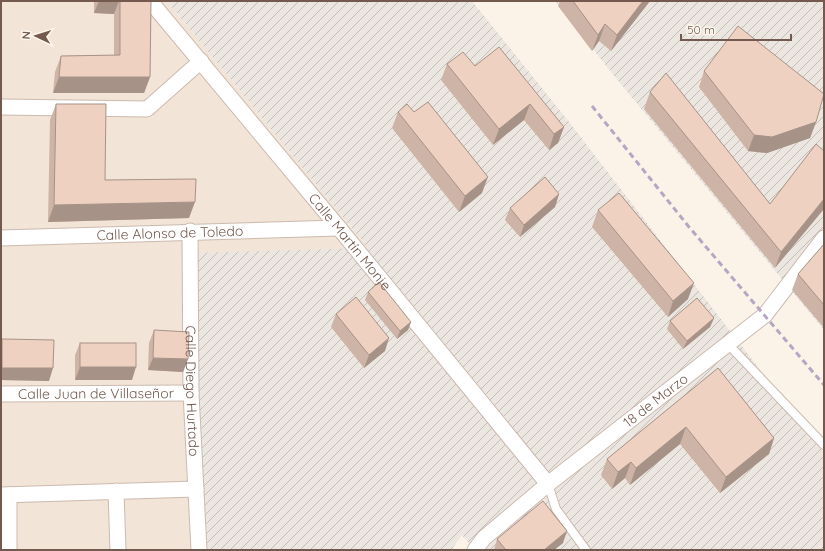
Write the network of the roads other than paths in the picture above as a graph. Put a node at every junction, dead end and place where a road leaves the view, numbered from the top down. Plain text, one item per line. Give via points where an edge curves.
1 (150, 1) edge
2 (201, 62) junction
3 (1, 107) edge
4 (339, 228) junction
5 (190, 231) junction
6 (1, 238) edge
7 (824, 238) edge
8 (728, 344) junction
9 (191, 393) junction
10 (1, 394) edge
11 (824, 445) edge
12 (548, 484) junction
13 (196, 489) junction
14 (116, 491) junction
15 (5, 495) edge
16 (9, 550) edge
17 (118, 550) edge
18 (199, 550) edge
19 (475, 550) edge
20 (586, 550) edge

1 - 2 street, Calle Martín Monje
2 - 3 street via 147,109
2 - 4 street, Calle Martín Monje
4 - 5 street, Calle Alonso de Toledo
4 - 12 street, Calle Martín Monje
5 - 6 street, Calle Alonso de Toledo
5 - 9 street, Calle Diego Hurtado
7 - 8 street, 18 de Marzo via 764,315
8 - 11 lane
8 - 12 street, 18 de Marzo
9 - 10 street, Calle Juan de Villaseñor
9 - 13 street, Calle Diego Hurtado
12 - 19 street, 18 de Marzo via 484,538
12 - 20 lane via 556,509
13 - 14 street
13 - 18 street, Calle Diego Hurtado
14 - 15 street
14 - 17 street
15 - 16 street

